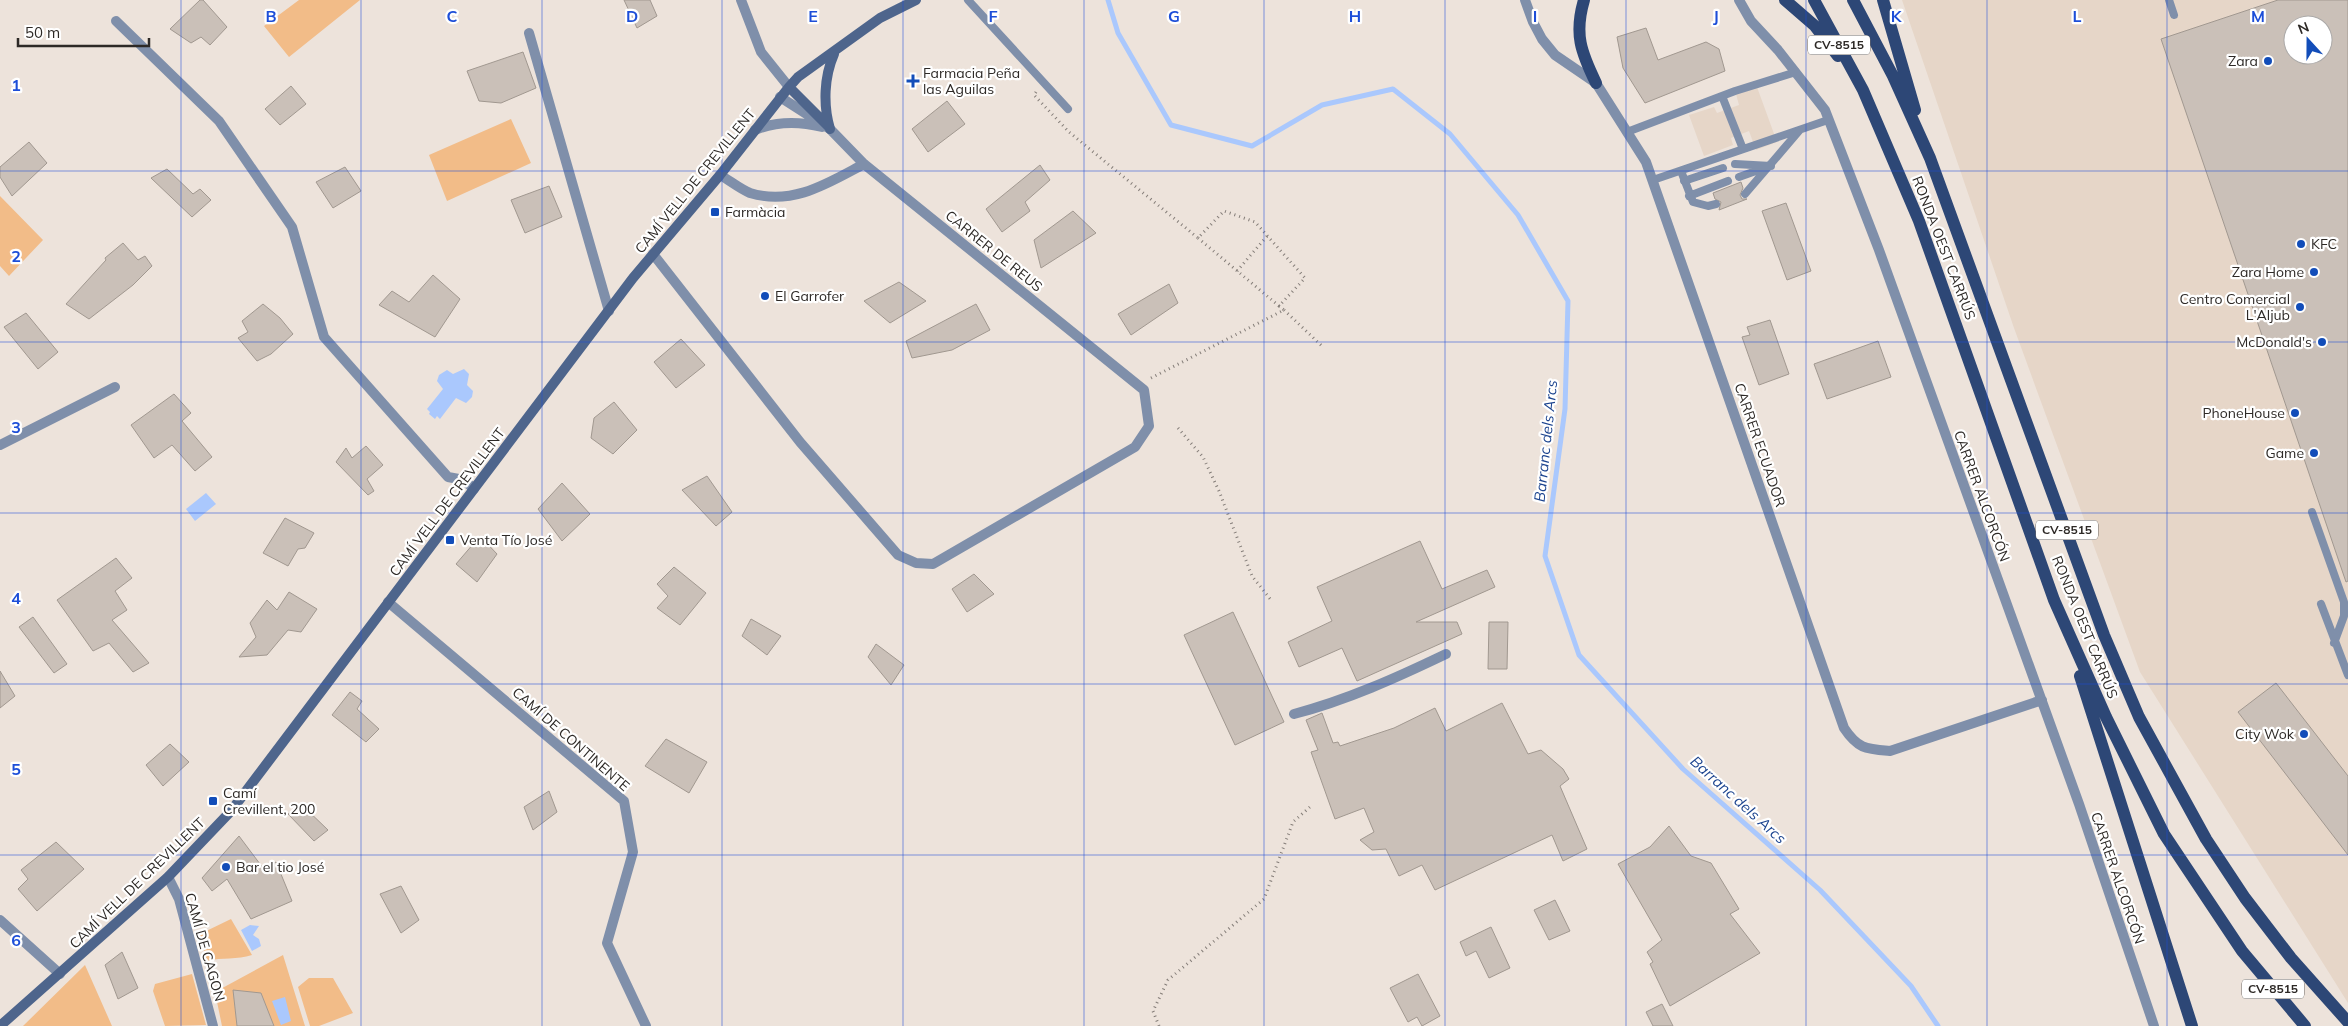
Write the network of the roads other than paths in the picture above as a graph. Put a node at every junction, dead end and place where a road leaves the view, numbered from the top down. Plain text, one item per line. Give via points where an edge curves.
1 (741, 0) edge
2 (916, 0) edge
3 (968, 0) edge
4 (1525, 0) edge
5 (1584, 0) edge
6 (1739, 0) edge
7 (1786, 0) edge
8 (1814, 0) edge
9 (1853, 0) edge
10 (1883, 0) edge
11 (2169, 0) edge
12 (2174, 15) dead end
13 (116, 21) dead end
14 (530, 33) dead end
15 (834, 53) junction
16 (1796, 72) junction
17 (1596, 83) junction
18 (789, 87) junction
19 (1863, 90) junction
20 (1722, 96) junction
21 (780, 97) junction
22 (1068, 109) dead end
23 (1828, 120) junction
24 (830, 129) junction
25 (755, 130) junction
26 (1800, 130) junction
27 (1627, 132) junction
28 (1743, 149) junction
29 (1930, 158) junction
30 (864, 164) junction
31 (1735, 164) dead end
32 (1771, 166) junction
33 (1723, 168) dead end
34 (1680, 171) junction
35 (720, 175) junction
36 (1739, 177) dead end
37 (1653, 180) junction
38 (1684, 181) junction
39 (1728, 181) dead end
40 (1745, 194) dead end
41 (1689, 196) junction
42 (1716, 204) dead end
43 (653, 254) junction
44 (609, 311) junction
45 (114, 387) dead end
46 (0, 445) edge
47 (474, 489) junction
48 (2312, 512) dead end
49 (2054, 600) junction
50 (388, 602) junction
51 (2321, 604) dead end
52 (2334, 643) junction
53 (1446, 654) dead end
54 (2348, 674) edge
55 (2042, 700) junction
56 (1294, 714) dead end
57 (168, 876) junction
58 (0, 920) edge
59 (60, 974) junction
60 (2348, 1022) edge
61 (0, 1026) edge
62 (213, 1026) edge
63 (646, 1026) edge
64 (2154, 1026) edge
65 (2192, 1026) edge
66 (2305, 1026) edge

1 - 18 street via 761,52
2 - 15 street, CAMÍ VELL DE CREVILLENT via 880,18
3 - 22 lane
4 - 17 street, CARRER ECUADOR via 1533,22 1555,55
5 - 17 main road via 1578,34
6 - 16 street, CARRER ALCORCÓN via 1751,21
7 - 19 main road, RONDA OEST CARRÚS via 1816,26
8 - 19 main road, RONDA OEST CARRÚS / CV-8515
9 - 29 main road, RONDA OEST CARRÚS / CV-8515 via 1893,76
10 - 29 main road, RONDA OEST CARRÚS
11 - 12 lane
13 - 47 street via 219,121 292,227 324,337 448,477 464,480
14 - 44 street
15 - 18 street, CAMÍ VELL DE CREVILLENT via 798,77
15 - 24 street via 828,67 826,91
16 - 20 lane
16 - 23 street, CARRER ALCORCÓN via 1825,110
17 - 27 street, CARRER ECUADOR
18 - 21 street, CAMÍ VELL DE CREVILLENT
18 - 24 street
19 - 49 main road, RONDA OEST CARRÚS / CV-8515 via 1922,230
20 - 27 lane
20 - 28 lane
21 - 24 street, CARRER DE REUS
21 - 25 street, CAMÍ VELL DE CREVILLENT
23 - 26 lane
23 - 55 street, CARRER ALCORCÓN via 1879,250
24 - 25 street via 785,122 771,123
24 - 30 street, CARRER DE REUS
25 - 35 street, CAMÍ VELL DE CREVILLENT
26 - 28 lane
26 - 32 lane
27 - 37 street, CARRER ECUADOR
28 - 34 lane
29 - 60 main road, RONDA OEST CARRÚS / CV-8515 via 2104,635 2139,717 2206,839 2245,898 2291,958
30 - 35 street via 822,186 787,198 750,192
30 - 43 street, CARRER DE REUS via 1144,390 1149,426 1135,447 933,564 916,563 898,555 800,442
31 - 32 lane
32 - 36 lane
32 - 40 lane
33 - 38 lane
34 - 37 lane
34 - 38 lane
35 - 43 street, CAMÍ VELL DE CREVILLENT
37 - 55 street, CARRER ECUADOR via 1844,728 1853,742 1865,749 1890,751
38 - 41 lane
39 - 41 lane
41 - 42 lane via 1700,206
43 - 44 street, CAMÍ VELL DE CREVILLENT
44 - 47 street, CAMÍ VELL DE CREVILLENT
45 - 46 street
47 - 50 street, CAMÍ VELL DE CREVILLENT
48 - 52 lane via 2344,602 2344,616
49 - 65 main road
49 - 66 main road, RONDA OEST CARRÚS / CV-8515 via 2106,717 2164,834 2242,951
50 - 57 street, CAMÍ VELL DE CREVILLENT via 231,811
50 - 63 street, CAMÍ DE CONTINENTE via 624,801 633,852 608,943
51 - 52 lane
52 - 54 lane
53 - 56 street via 1367,691
55 - 64 street, CARRER ALCORCÓN
57 - 59 street, CAMÍ VELL DE CREVILLENT
57 - 62 street, CAMÍ DE CAGON via 178,899
58 - 59 street
59 - 61 street, CAMÍ VELL DE CREVILLENT

